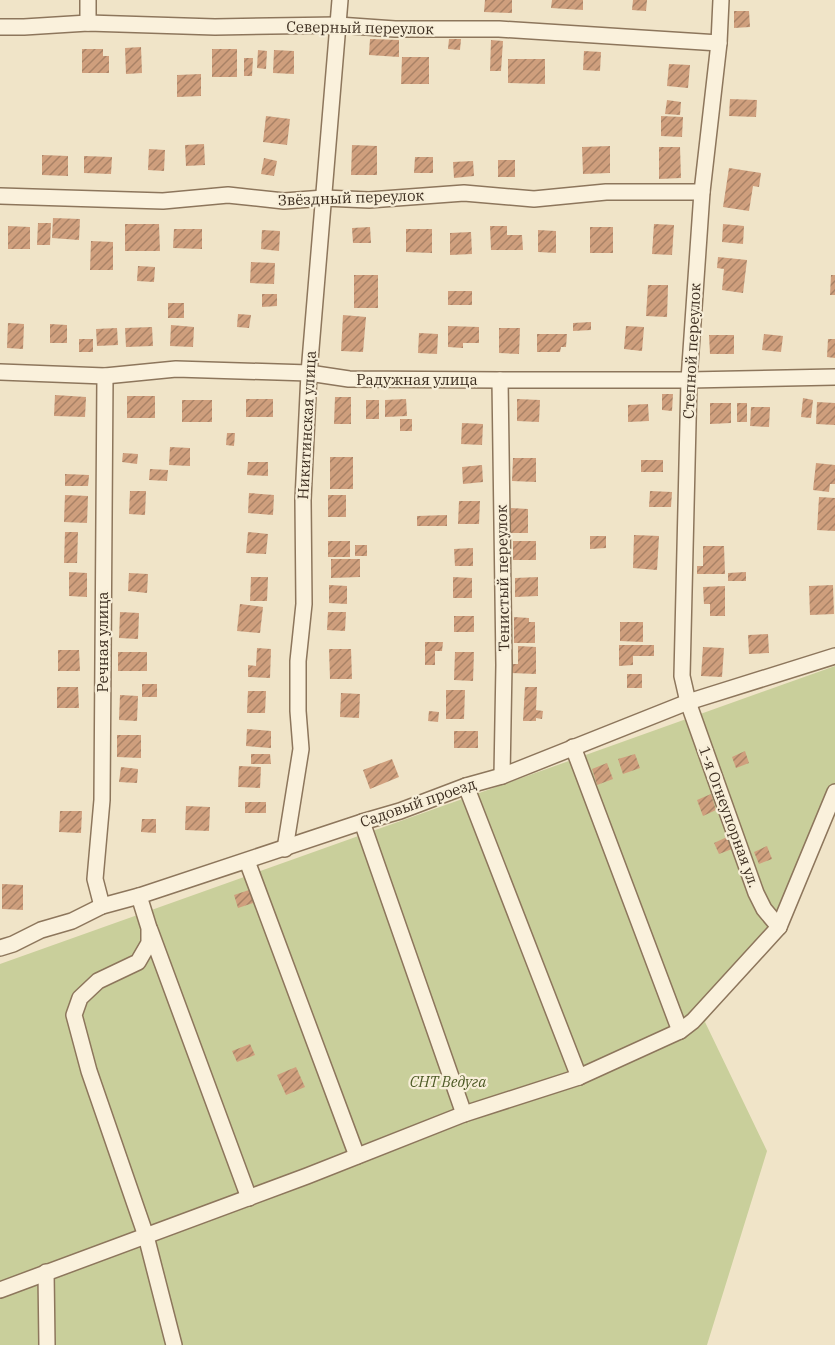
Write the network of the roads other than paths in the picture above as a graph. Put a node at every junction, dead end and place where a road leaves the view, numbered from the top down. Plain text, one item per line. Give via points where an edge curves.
1 (88, 0) edge
2 (340, 0) edge
3 (721, 0) edge
4 (88, 23) junction
5 (338, 25) junction
6 (0, 27) edge
7 (719, 43) junction
8 (702, 192) junction
9 (0, 196) edge
10 (324, 198) junction
11 (0, 372) edge
12 (309, 374) junction
13 (105, 376) junction
14 (835, 377) edge
15 (500, 380) junction
16 (689, 381) junction
17 (835, 656) edge
18 (688, 702) junction
19 (573, 747) junction
20 (502, 776) junction
21 (466, 786) junction
22 (835, 792) edge
23 (362, 822) junction
24 (285, 849) junction
25 (247, 861) junction
26 (139, 896) junction
27 (102, 906) junction
28 (779, 927) junction
29 (149, 928) junction
30 (0, 948) edge
31 (680, 1031) junction
32 (579, 1077) junction
33 (464, 1114) junction
34 (357, 1156) junction
35 (249, 1198) junction
36 (146, 1236) junction
37 (46, 1272) junction
38 (0, 1290) edge
39 (47, 1345) edge
40 (174, 1345) edge

1 - 4 street
2 - 5 street, Никитинская улица
3 - 7 street, Степной переулок
4 - 5 street, Северный переулок
4 - 6 street, Северный переулок
5 - 7 street, Северный переулок via 499,29
5 - 10 street, Никитинская улица
7 - 8 street, Степной переулок
8 - 10 street, Звёздный переулок via 606,192 534,199 464,193 369,200
8 - 16 street, Степной переулок
9 - 10 street, Звёздный переулок via 163,201 228,195 284,201
10 - 12 street, Никитинская улица
11 - 13 street, Радужная улица
12 - 13 street, Радужная улица via 176,369
12 - 15 street, Радужная улица via 349,379
12 - 24 street, Никитинская улица via 303,500 304,604 298,661 301,749
13 - 27 street, Речная улица via 102,800 95,879
14 - 16 street, Радужная улица
15 - 16 street, Радужная улица
15 - 20 street, Тенистый переулок
16 - 18 street, Степной переулок via 682,676
17 - 18 street, Садовый проезд
18 - 19 street, Садовый проезд
18 - 28 street, 1-я Огнеупорная ул. via 756,893
19 - 20 street, Садовый проезд
19 - 31 street
20 - 21 street, Садовый проезд
21 - 23 street, Садовый проезд
21 - 32 street
22 - 28 street
23 - 24 street, Садовый проезд
23 - 33 street
24 - 25 street, Садовый проезд
25 - 26 street, Садовый проезд
25 - 34 street
26 - 27 street, Садовый проезд
26 - 29 street
27 - 30 street, Садовый проезд
28 - 31 street
29 - 35 street
29 - 36 street via 149,943 138,962 98,981 80,998 74,1015 89,1071
31 - 32 street
32 - 33 street
33 - 34 street
34 - 35 street
35 - 36 street
36 - 37 street
36 - 40 street
37 - 38 street
37 - 39 street

